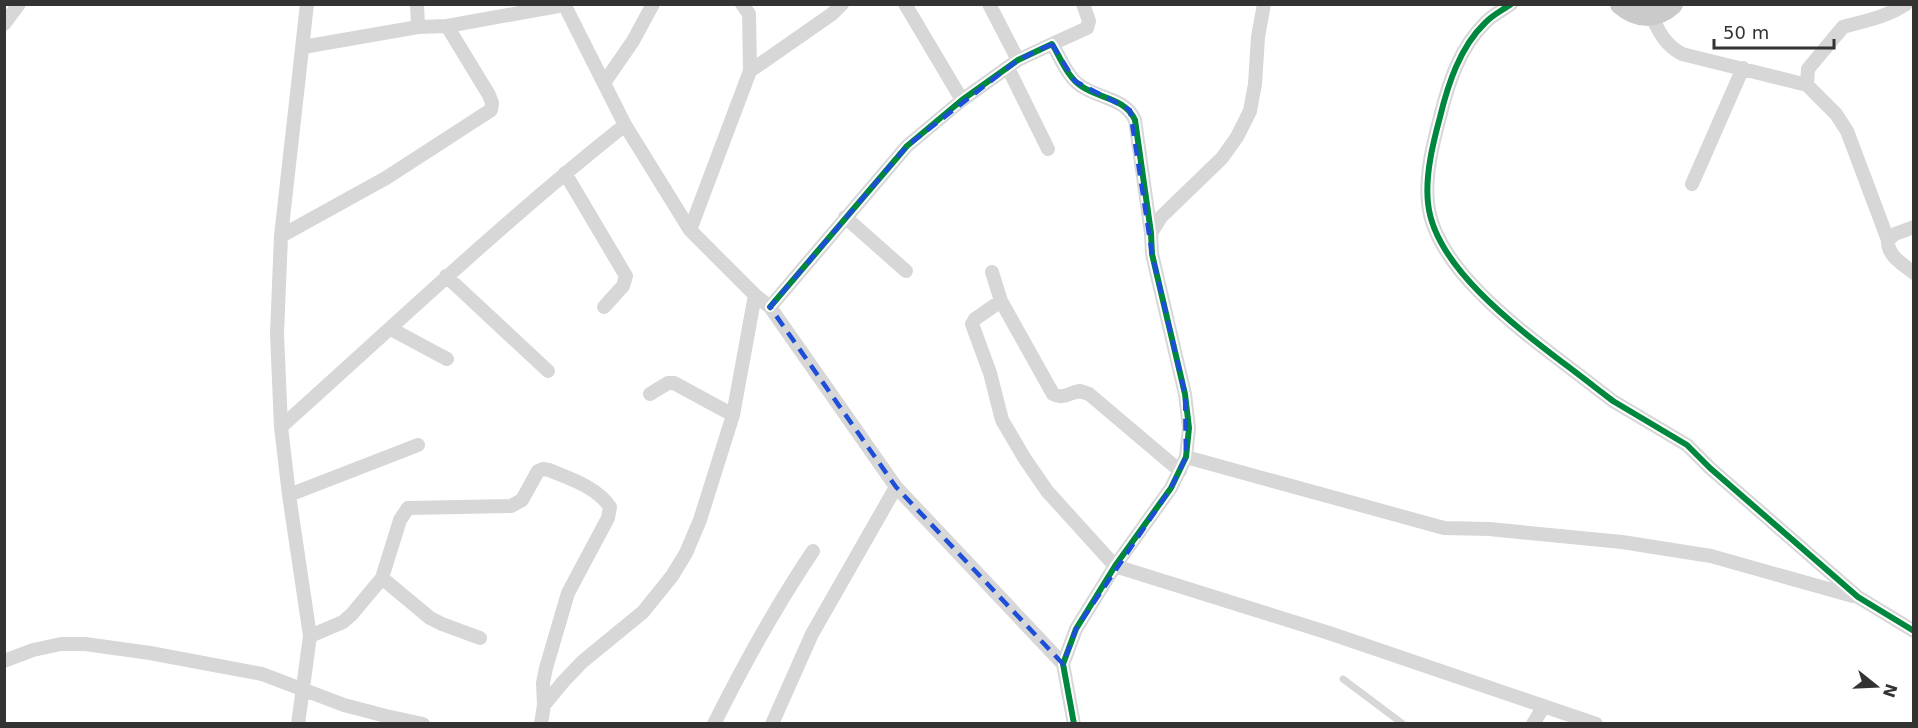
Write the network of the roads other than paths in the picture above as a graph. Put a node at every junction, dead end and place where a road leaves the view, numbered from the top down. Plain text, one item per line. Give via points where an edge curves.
1 (19, 4) edge
2 (307, 4) edge
3 (417, 4) edge
4 (653, 4) edge
5 (742, 4) edge
6 (842, 4) edge
7 (905, 4) edge
8 (989, 4) edge
9 (1083, 4) edge
10 (1264, 4) edge
11 (1511, 4) edge
12 (1621, 4) edge
13 (1672, 4) edge
14 (1906, 4) edge
15 (564, 5) edge
16 (1651, 15) junction
17 (4, 24) edge
18 (447, 26) junction
19 (418, 27) junction
20 (1052, 44) junction
21 (303, 47) junction
22 (1013, 64) junction
23 (1743, 68) junction
24 (750, 71) junction
25 (603, 83) junction
26 (1807, 85) junction
27 (963, 100) junction
28 (625, 125) junction
29 (1048, 149) dead end
30 (565, 173) junction
31 (1692, 183) dead end
32 (845, 217) junction
33 (1914, 227) edge
34 (690, 230) junction
35 (1151, 233) junction
36 (281, 236) junction
37 (1888, 240) junction
38 (906, 271) dead end
39 (992, 272) dead end
40 (1914, 273) edge
41 (446, 276) junction
42 (755, 295) junction
43 (1001, 301) junction
44 (604, 307) dead end
45 (770, 307) junction
46 (391, 329) junction
47 (447, 359) dead end
48 (548, 371) dead end
49 (650, 394) dead end
50 (733, 415) junction
51 (281, 427) junction
52 (417, 445) dead end
53 (1186, 457) junction
54 (1180, 471) junction
55 (896, 487) junction
56 (289, 495) junction
57 (813, 551) dead end
58 (1115, 566) junction
59 (382, 578) junction
60 (1858, 597) junction
61 (1914, 631) edge
62 (310, 636) junction
63 (480, 638) dead end
64 (4, 661) edge
65 (1063, 664) junction
66 (1343, 679) dead end
67 (302, 688) junction
68 (544, 705) junction
69 (1544, 706) junction
70 (298, 723) edge
71 (423, 723) edge
72 (541, 723) edge
73 (714, 723) edge
74 (772, 723) edge
75 (1074, 723) edge
76 (1403, 723) edge
77 (1533, 723) edge
78 (1596, 723) edge

1 - 17 street
2 - 21 street
3 - 19 street
4 - 25 street
5 - 24 street via 749,15
6 - 24 street
7 - 27 street
8 - 22 street
9 - 20 street via 1089,21 1087,28
10 - 35 street via 1255,84 1246,120 1222,158 1161,217
11 - 60 street via 1486,21 1468,43 1443,105 1433,150 1428,202 1434,230 1445,249 1482,297 1613,401 1687,445
12 - 16 main road via 1634,14
13 - 16 main road
14 - 26 street via 1843,27 1808,69
15 - 18 street
15 - 25 street
16 - 23 street via 1671,48
18 - 19 street
18 - 36 street via 489,95 491,110 386,178
19 - 21 street
20 - 22 street
20 - 35 street via 1082,87 1130,110 1135,120
21 - 36 street
22 - 27 street
22 - 29 street
23 - 26 street
23 - 31 street
24 - 34 street
25 - 28 street
26 - 37 street via 1847,131
27 - 32 street via 907,146
28 - 30 street
28 - 34 street
30 - 41 street
30 - 44 street via 626,276 623,286
32 - 38 street
32 - 45 street
33 - 37 street
34 - 42 street
35 - 53 street via 1152,254 1185,394 1189,428
36 - 51 street via 277,334
37 - 40 street via 1894,256
39 - 43 street
41 - 46 street
41 - 48 street
42 - 45 street
42 - 50 street
43 - 54 street via 1053,394 1058,398 1080,391 1089,394
43 - 58 street via 972,324 1002,420 1047,491
45 - 55 street
46 - 47 street
46 - 51 street
49 - 50 street via 674,383
50 - 68 street via 700,520 672,576 643,612 582,662
51 - 56 street
52 - 56 street
53 - 54 street
53 - 60 street via 1444,528 1622,542 1711,556
54 - 58 street
55 - 65 street
55 - 74 street via 812,634
56 - 62 street
57 - 73 street via 777,606
58 - 65 street via 1076,629
58 - 69 street
59 - 62 street via 348,618
59 - 63 street via 430,618
59 - 68 street via 400,520 408,508 511,506 522,500 538,471 543,469 587,487 606,500 610,507 608,518 565,604 546,668
60 - 61 street
62 - 67 street
64 - 67 street via 61,644 85,644 198,661 262,674
65 - 75 street
66 - 76 lane
67 - 70 street
67 - 71 street via 344,705
68 - 72 street
69 - 77 street
69 - 78 street

